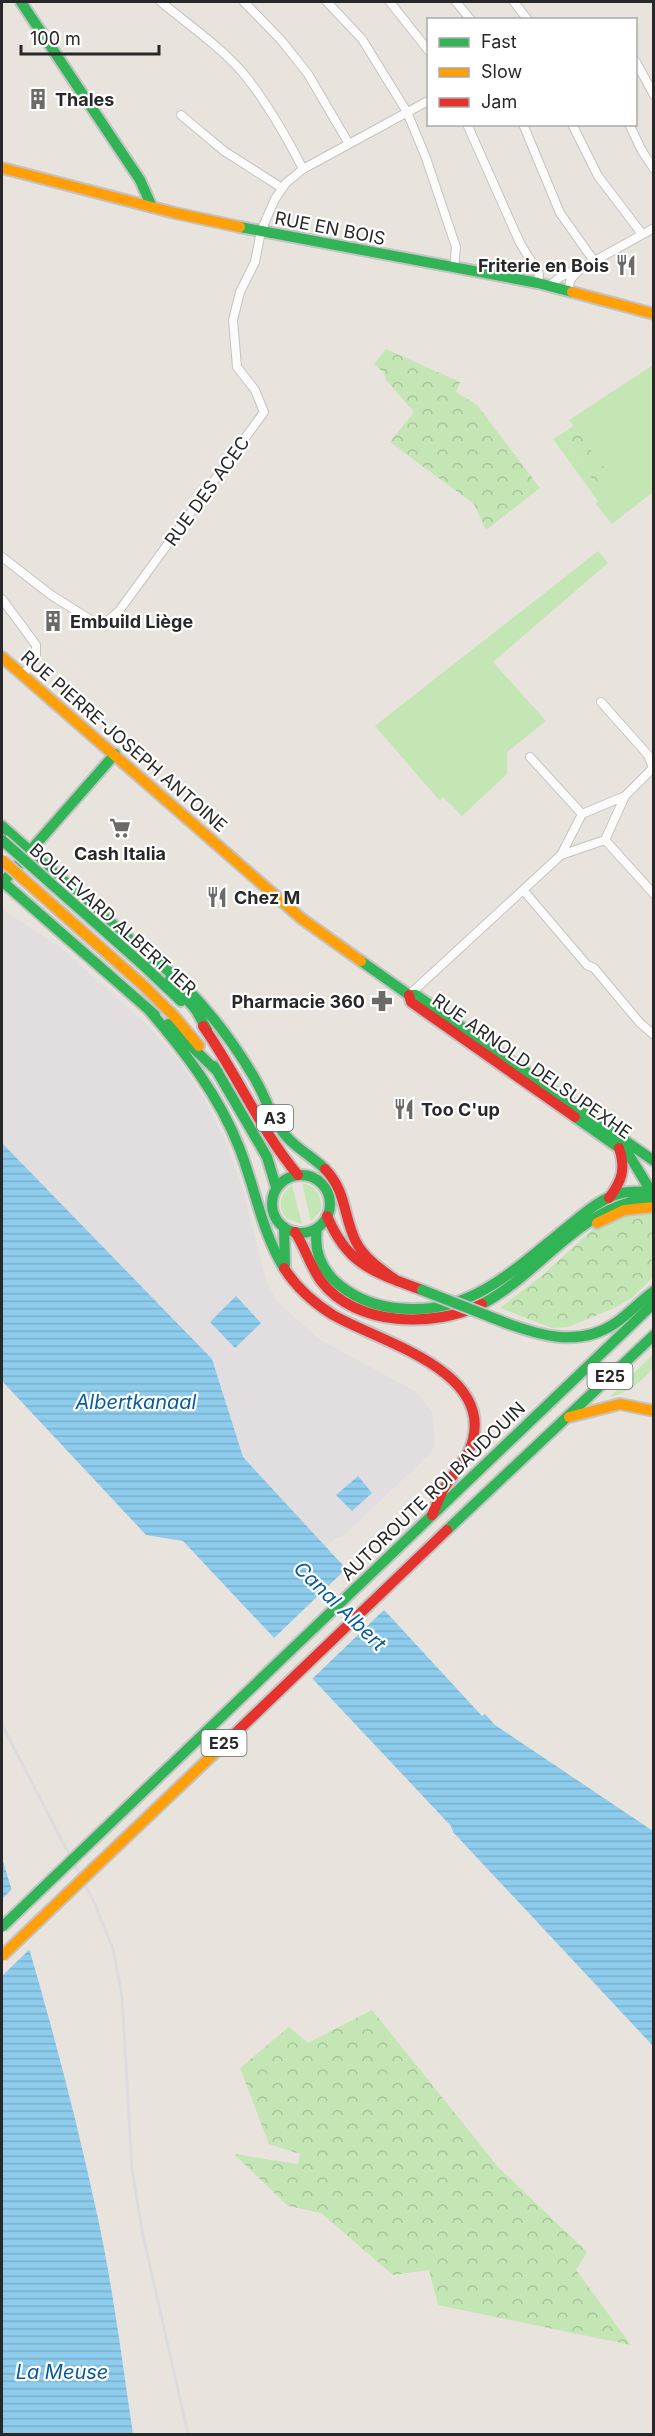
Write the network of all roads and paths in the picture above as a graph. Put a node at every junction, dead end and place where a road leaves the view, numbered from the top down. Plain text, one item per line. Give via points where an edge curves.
1 (21, 2) edge
2 (161, 2) edge
3 (244, 2) edge
4 (327, 2) edge
5 (390, 2) edge
6 (456, 2) edge
7 (514, 2) edge
8 (469, 18) edge
9 (526, 18) edge
10 (427, 48) edge
11 (637, 64) edge
12 (654, 95) edge
13 (427, 102) edge
14 (407, 112) junction
15 (181, 115) dead end
16 (468, 126) edge
17 (524, 126) edge
18 (573, 126) edge
19 (630, 126) edge
20 (349, 144) junction
21 (2, 168) edge
22 (303, 169) junction
23 (654, 169) edge
24 (282, 188) junction
25 (152, 207) junction
26 (654, 228) edge
27 (261, 231) junction
28 (642, 234) junction
29 (592, 262) junction
30 (454, 268) junction
31 (538, 283) junction
32 (552, 286) junction
33 (569, 290) junction
34 (654, 314) edge
35 (2, 557) edge
36 (2, 599) edge
37 (2, 657) edge
38 (24, 674) junction
39 (601, 702) dead end
40 (115, 754) junction
41 (530, 757) dead end
42 (653, 768) edge
43 (625, 796) junction
44 (582, 814) junction
45 (2, 826) edge
46 (2, 840) edge
47 (604, 840) junction
48 (31, 850) junction
49 (224, 851) joint
50 (561, 855) junction
51 (2, 860) edge
52 (2, 882) edge
53 (524, 891) junction
54 (654, 894) edge
55 (148, 954) junction
56 (409, 995) junction
57 (149, 1010) junction
58 (207, 1030) junction
59 (654, 1035) edge
60 (218, 1072) junction
61 (619, 1147) junction
62 (654, 1161) edge
63 (298, 1174) junction
64 (276, 1187) junction
65 (653, 1194) edge
66 (609, 1198) junction
67 (654, 1207) edge
68 (327, 1216) junction
69 (284, 1227) junction
70 (317, 1228) junction
71 (295, 1232) junction
72 (544, 1259) junction
73 (286, 1270) junction
74 (397, 1281) junction
75 (654, 1291) edge
76 (654, 1303) edge
77 (654, 1335) edge
78 (654, 1411) edge
79 (567, 1418) junction
80 (432, 1515) junction
81 (2, 1927) edge
82 (2, 1956) edge

1 - 25 main road via 140,180
2 - 22 street via 248,79
3 - 20 street via 308,74
4 - 14 street via 362,39
5 - 10 street
6 - 8 street
7 - 9 street
11 - 12 street
13 - 14 street
14 - 20 street
14 - 30 street via 456,247
15 - 24 street via 224,151
16 - 31 street via 520,243 539,274
17 - 29 street via 560,213
18 - 28 street via 598,176
19 - 23 street
20 - 22 street
21 - 25 main road, RUE EN BOIS
22 - 24 street
24 - 27 street
25 - 27 main road, RUE EN BOIS
26 - 28 street
27 - 30 main road, RUE EN BOIS
27 - 35 street, RUE DES ACEC via 255,262 240,292 233,321 237,367 255,390 264,412 119,611 106,622 94,622
28 - 29 street
29 - 32 street via 560,277
29 - 33 street via 573,276
30 - 31 main road, RUE EN BOIS
31 - 32 main road, RUE EN BOIS
32 - 33 main road, RUE EN BOIS
33 - 34 main road, RUE EN BOIS
36 - 38 street via 36,645 36,658
37 - 38 main road, RUE PIERRE-JOSEPH ANTOINE
38 - 40 main road, RUE PIERRE-JOSEPH ANTOINE
39 - 42 street via 648,755
40 - 48 main road
40 - 49 main road, RUE PIERRE-JOSEPH ANTOINE
41 - 44 street
42 - 43 street
43 - 44 street
43 - 47 street
44 - 50 street
45 - 48 main road
46 - 58 main road, BOULEVARD ALBERT 1ER, bridge via 143,965
47 - 50 street
47 - 54 street
48 - 52 main road
48 - 55 main road
49 - 56 main road, RUE ARNOLD DELSUPEXHE via 316,930
50 - 53 street
51 - 60 main road, BOULEVARD ALBERT 1ER, bridge via 144,986 183,1026
52 - 57 main road
53 - 56 street
53 - 59 street
55 - 58 main road via 196,1010
55 - 74 main road, A3 via 190,991 222,1027 287,1137 318,1161 338,1185 363,1252
56 - 61 main road, RUE ARNOLD DELSUPEXHE via 411,1002
56 - 62 main road, RUE ARNOLD DELSUPEXHE via 422,999
57 - 60 main road
57 - 73 main road, A3 via 190,1060 218,1104 240,1149 269,1243
58 - 63 main road, BOULEVARD ALBERT 1ER via 278,1150
60 - 64 main road, BOULEVARD ALBERT 1ER via 267,1157
61 - 65 main road, RUE ARNOLD DELSUPEXHE via 633,1159
61 - 66 main road via 625,1171
63 - 64 main road
63 - 68 main road, BOULEVARD ALBERT 1ER via 312,1177 324,1186 330,1201
64 - 69 main road, BOULEVARD ALBERT 1ER via 271,1206
65 - 66 main road via 622,1193
65 - 72 main road via 610,1206
66 - 70 main road via 488,1290 429,1310 391,1308 345,1289 330,1276 317,1256
67 - 72 main road via 611,1214
68 - 70 main road
68 - 74 main road, A3 via 354,1259 374,1273
69 - 71 main road
69 - 73 main road
70 - 71 main road
71 - 72 main road via 316,1276 334,1294 365,1310 405,1320 432,1320 468,1311 495,1297
73 - 80 main road, A3 via 300,1288 332,1314 435,1366 467,1395 475,1427 471,1449
74 - 75 main road, A3, bridge via 537,1335 558,1339 577,1339 603,1331
76 - 80 main road, AUTOROUTE ROI BAUDOUIN / E25
77 - 79 main road, AUTOROUTE ROI BAUDOUIN / E25
78 - 79 main road via 622,1402
79 - 82 main road, AUTOROUTE ROI BAUDOUIN / E25, bridge
80 - 81 main road, AUTOROUTE ROI BAUDOUIN / E25, bridge

